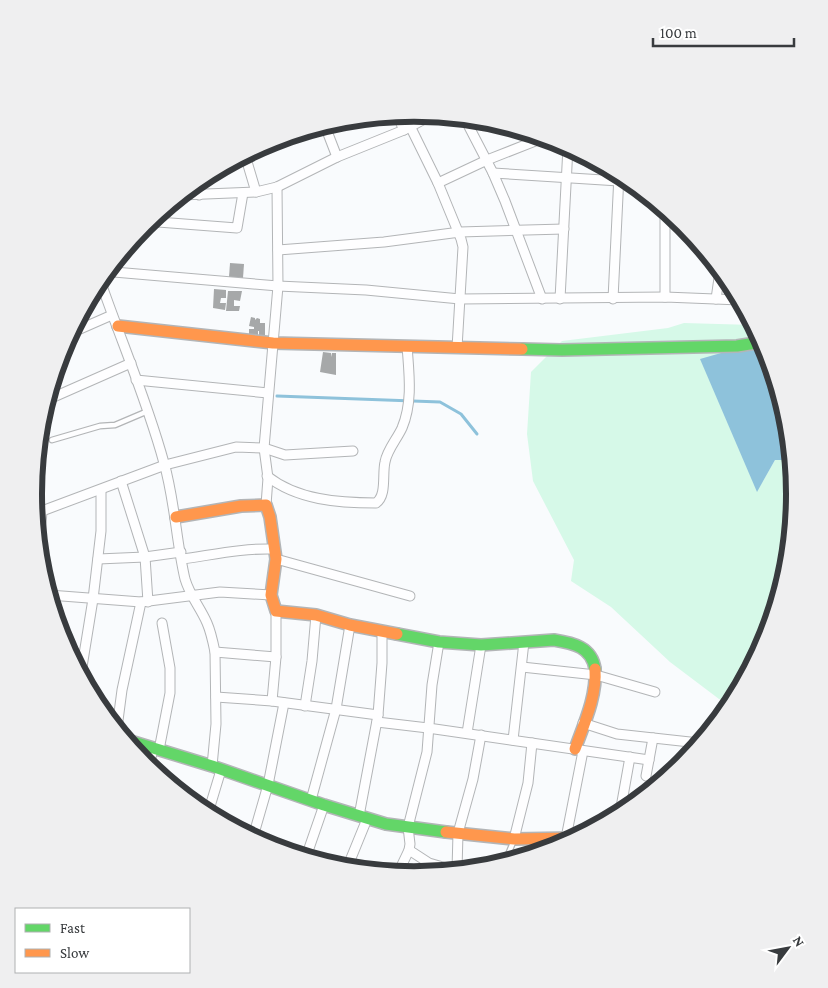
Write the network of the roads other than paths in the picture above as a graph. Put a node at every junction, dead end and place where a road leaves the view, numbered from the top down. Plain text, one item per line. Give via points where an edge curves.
1 (403, 122) edge
2 (419, 122) edge
3 (469, 127) edge
4 (407, 128) junction
5 (328, 133) edge
6 (533, 142) edge
7 (567, 156) edge
8 (337, 157) junction
9 (487, 160) junction
10 (247, 162) edge
11 (493, 173) junction
12 (565, 178) junction
13 (609, 178) edge
14 (438, 183) junction
15 (619, 184) edge
16 (277, 187) junction
17 (198, 192) edge
18 (256, 192) junction
19 (242, 193) junction
20 (194, 195) edge
21 (199, 195) junction
22 (665, 220) edge
23 (161, 222) edge
24 (564, 229) junction
25 (516, 230) junction
26 (460, 232) junction
27 (278, 250) junction
28 (116, 272) edge
29 (718, 282) edge
30 (278, 286) junction
31 (104, 290) edge
32 (665, 297) junction
33 (613, 298) junction
34 (542, 299) junction
35 (560, 299) junction
36 (716, 299) junction
37 (460, 300) junction
38 (731, 300) edge
39 (112, 315) junction
40 (118, 326) junction
41 (82, 327) edge
42 (272, 343) junction
43 (753, 343) edge
44 (407, 346) junction
45 (457, 348) junction
46 (131, 363) junction
47 (136, 380) junction
48 (268, 393) junction
49 (56, 396) edge
50 (149, 410) junction
51 (52, 440) dead end
52 (264, 448) junction
53 (353, 451) dead end
54 (165, 465) junction
55 (267, 477) junction
56 (121, 481) junction
57 (101, 490) junction
58 (266, 500) junction
59 (43, 513) edge
60 (176, 517) junction
61 (275, 554) junction
62 (181, 555) junction
63 (145, 557) junction
64 (98, 559) junction
65 (271, 595) junction
66 (57, 596) edge
67 (191, 596) junction
68 (410, 596) dead end
69 (93, 599) junction
70 (145, 602) junction
71 (276, 611) junction
72 (316, 615) junction
73 (162, 623) dead end
74 (350, 625) junction
75 (382, 630) junction
76 (439, 642) junction
77 (524, 642) junction
78 (481, 645) junction
79 (214, 652) junction
80 (276, 657) junction
81 (83, 662) edge
82 (522, 666) junction
83 (596, 675) junction
84 (655, 692) dead end
85 (216, 697) junction
86 (272, 702) junction
87 (284, 703) junction
88 (306, 706) junction
89 (336, 709) junction
90 (378, 718) junction
91 (118, 719) edge
92 (583, 723) junction
93 (428, 728) junction
94 (467, 733) junction
95 (481, 736) junction
96 (653, 738) junction
97 (513, 740) junction
98 (532, 742) junction
99 (690, 743) edge
100 (139, 744) edge
101 (156, 749) junction
102 (579, 750) junction
103 (630, 757) junction
104 (152, 758) edge
105 (649, 760) junction
106 (216, 768) junction
107 (646, 776) dead end
108 (268, 785) junction
109 (311, 800) junction
110 (622, 802) edge
111 (210, 804) edge
112 (324, 805) junction
113 (363, 817) junction
114 (408, 827) junction
115 (255, 829) edge
116 (571, 830) edge
117 (458, 833) junction
118 (553, 838) edge
119 (514, 839) junction
120 (308, 850) edge
121 (409, 850) junction
122 (508, 853) edge
123 (350, 859) edge
124 (457, 863) edge
125 (402, 865) edge
126 (432, 865) edge

1 - 4 street
2 - 4 street
3 - 9 street
4 - 8 street
4 - 14 street
5 - 8 street
6 - 9 street
7 - 12 street
8 - 16 street
9 - 11 street
9 - 14 street
10 - 18 street
11 - 12 street
11 - 25 street
12 - 13 street
12 - 24 street
14 - 26 street
15 - 33 street
16 - 18 street
16 - 27 street
17 - 21 street
18 - 19 street
19 - 21 street
19 - 23 street via 237,228
20 - 21 street
22 - 32 street
24 - 25 street
24 - 35 street
25 - 26 street
25 - 34 street
26 - 27 street
26 - 37 street
27 - 30 street
28 - 30 street
29 - 36 street
30 - 37 street via 366,290
30 - 42 street
31 - 39 street
32 - 33 street
32 - 36 street
33 - 35 street
34 - 35 street
34 - 37 street
36 - 38 street
37 - 45 street
39 - 40 street
39 - 41 street
40 - 42 street
40 - 46 street
42 - 44 street
42 - 48 street
43 - 45 street via 562,350
44 - 45 street
44 - 55 street via 408,401 403,426 385,461 379,501 333,502 290,489
46 - 47 street
46 - 49 street
47 - 48 street
47 - 50 street
48 - 52 street
50 - 51 lane via 115,425 100,426
50 - 54 street
52 - 53 street via 285,455
52 - 54 street via 236,447
52 - 55 street
54 - 56 street
54 - 60 street
55 - 58 street
56 - 57 street
56 - 63 street
57 - 59 street
57 - 64 street
58 - 60 street
58 - 61 street
60 - 62 street
61 - 62 street via 235,551
61 - 65 street
61 - 68 street
62 - 63 street
62 - 67 street
63 - 64 street
63 - 70 street
64 - 69 street
65 - 67 street via 220,592
65 - 71 street
66 - 69 street
67 - 70 street
67 - 79 street via 208,624
69 - 70 street
69 - 81 street
70 - 91 street via 122,690
71 - 72 street
71 - 80 street
72 - 74 street
72 - 88 street
73 - 101 street via 170,668 170,693
74 - 75 street
74 - 89 street
75 - 76 street
75 - 90 street
76 - 78 street
76 - 93 street
77 - 78 street
77 - 82 street
77 - 83 street via 554,640 576,644 589,653
78 - 94 street
79 - 80 street
79 - 85 street
80 - 86 street
82 - 83 street
82 - 97 street
83 - 84 street
83 - 92 street
85 - 86 street
85 - 106 street
86 - 87 street
87 - 88 street
87 - 108 street
88 - 89 street
89 - 90 street
89 - 109 street
90 - 93 street
90 - 113 street
92 - 96 street via 618,734
92 - 102 street
93 - 94 street
93 - 114 street via 427,752
94 - 95 street
95 - 97 street
95 - 117 street
96 - 99 street
96 - 105 street
97 - 98 street
98 - 102 street
98 - 119 street via 528,783
100 - 101 street
101 - 104 street
101 - 106 street
102 - 103 street
102 - 116 street
103 - 105 street
103 - 110 street
105 - 107 street
106 - 108 street
106 - 111 street
108 - 109 street
108 - 115 street
109 - 112 street
112 - 113 street
112 - 120 street
113 - 114 street
113 - 123 street
114 - 117 street
114 - 121 street
117 - 119 street
117 - 124 street
118 - 119 street
119 - 122 lane
121 - 125 street
121 - 126 street

